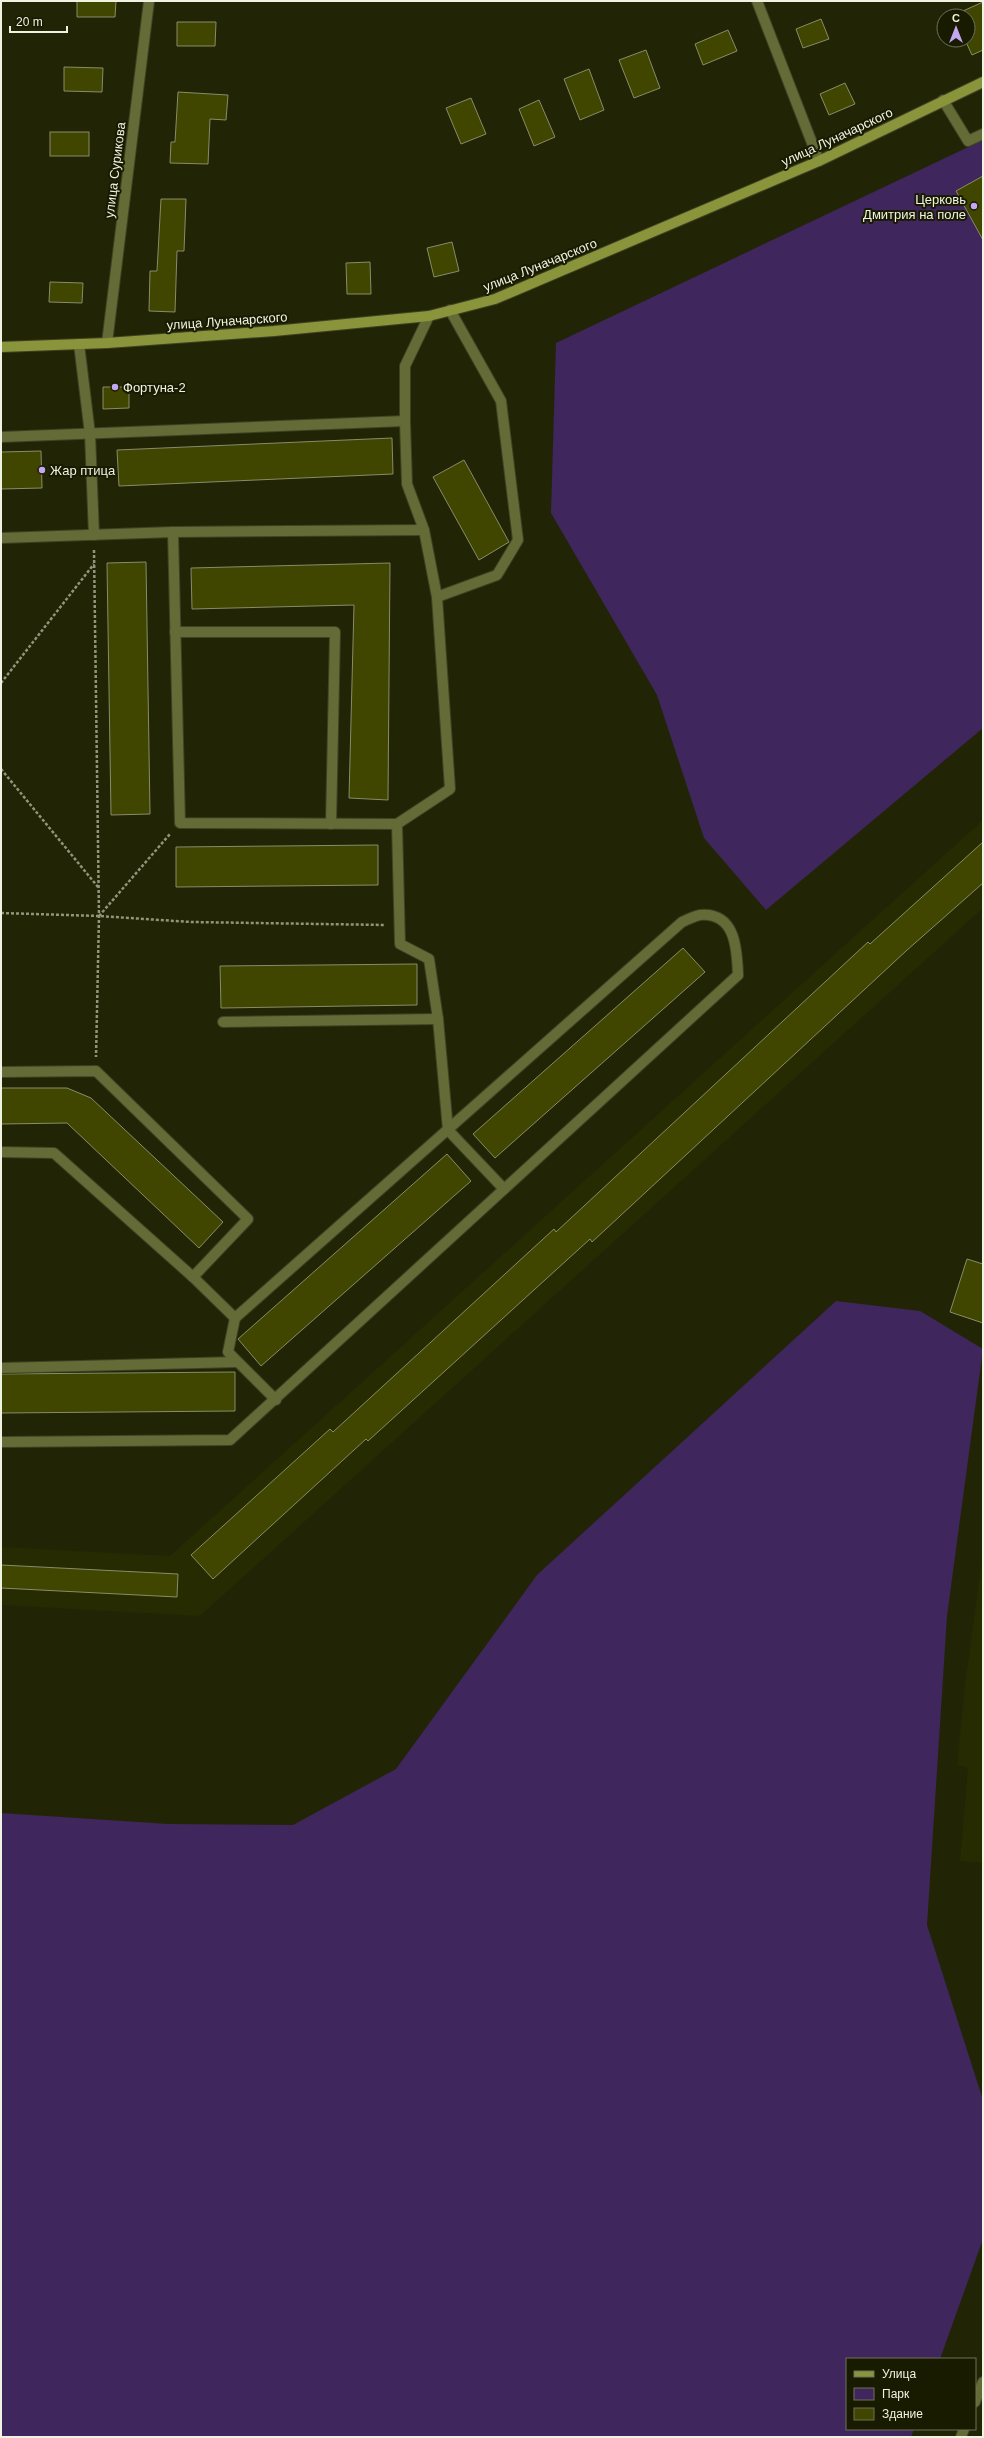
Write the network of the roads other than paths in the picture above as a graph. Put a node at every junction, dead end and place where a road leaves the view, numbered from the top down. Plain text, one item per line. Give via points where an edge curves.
1 (149, 1) edge
2 (757, 1) edge
3 (983, 82) edge
4 (942, 100) junction
5 (983, 134) edge
6 (819, 161) junction
7 (450, 310) junction
8 (429, 316) junction
9 (107, 343) junction
10 (79, 344) junction
11 (1, 347) edge
12 (405, 420) junction
13 (90, 434) junction
14 (1, 437) edge
15 (424, 530) junction
16 (173, 532) junction
17 (94, 535) junction
18 (1, 538) edge
19 (436, 597) junction
20 (175, 632) junction
21 (331, 824) junction
22 (397, 824) junction
23 (438, 1019) junction
24 (222, 1022) dead end
25 (1, 1072) edge
26 (448, 1130) junction
27 (1, 1152) edge
28 (504, 1189) junction
29 (193, 1277) junction
30 (234, 1318) junction
31 (237, 1362) junction
32 (1, 1368) edge
33 (276, 1400) junction
34 (1, 1442) edge
35 (983, 2382) edge
36 (976, 2400) edge

1 - 9 street, улица Сурикова
2 - 6 street
3 - 4 street, улица Луначарского
4 - 5 street via 968,141
4 - 6 street, улица Луначарского
6 - 7 street, улица Луначарского via 495,299
7 - 8 street, улица Луначарского
7 - 19 street via 501,401 518,540 497,574
8 - 9 street, улица Луначарского
8 - 12 street via 405,366
9 - 10 street, улица Луначарского
10 - 11 street, улица Луначарского
10 - 13 street
12 - 13 street
12 - 15 street via 407,484
13 - 14 street
13 - 17 street
15 - 16 street
15 - 19 street
16 - 17 street
16 - 20 street
17 - 18 street
19 - 22 street via 450,789
20 - 21 street via 180,823
20 - 21 street via 335,632
21 - 22 street
22 - 23 street via 400,944 430,959
23 - 24 street
23 - 26 street
25 - 29 street via 96,1071 248,1219
26 - 28 street
26 - 28 street via 682,922 700,915 716,918 728,926 737,947 738,975
26 - 30 street
27 - 29 street via 54,1153
28 - 33 street
29 - 30 street
30 - 31 street via 228,1352
31 - 32 street
31 - 33 street
33 - 34 street via 230,1440
35 - 36 street

